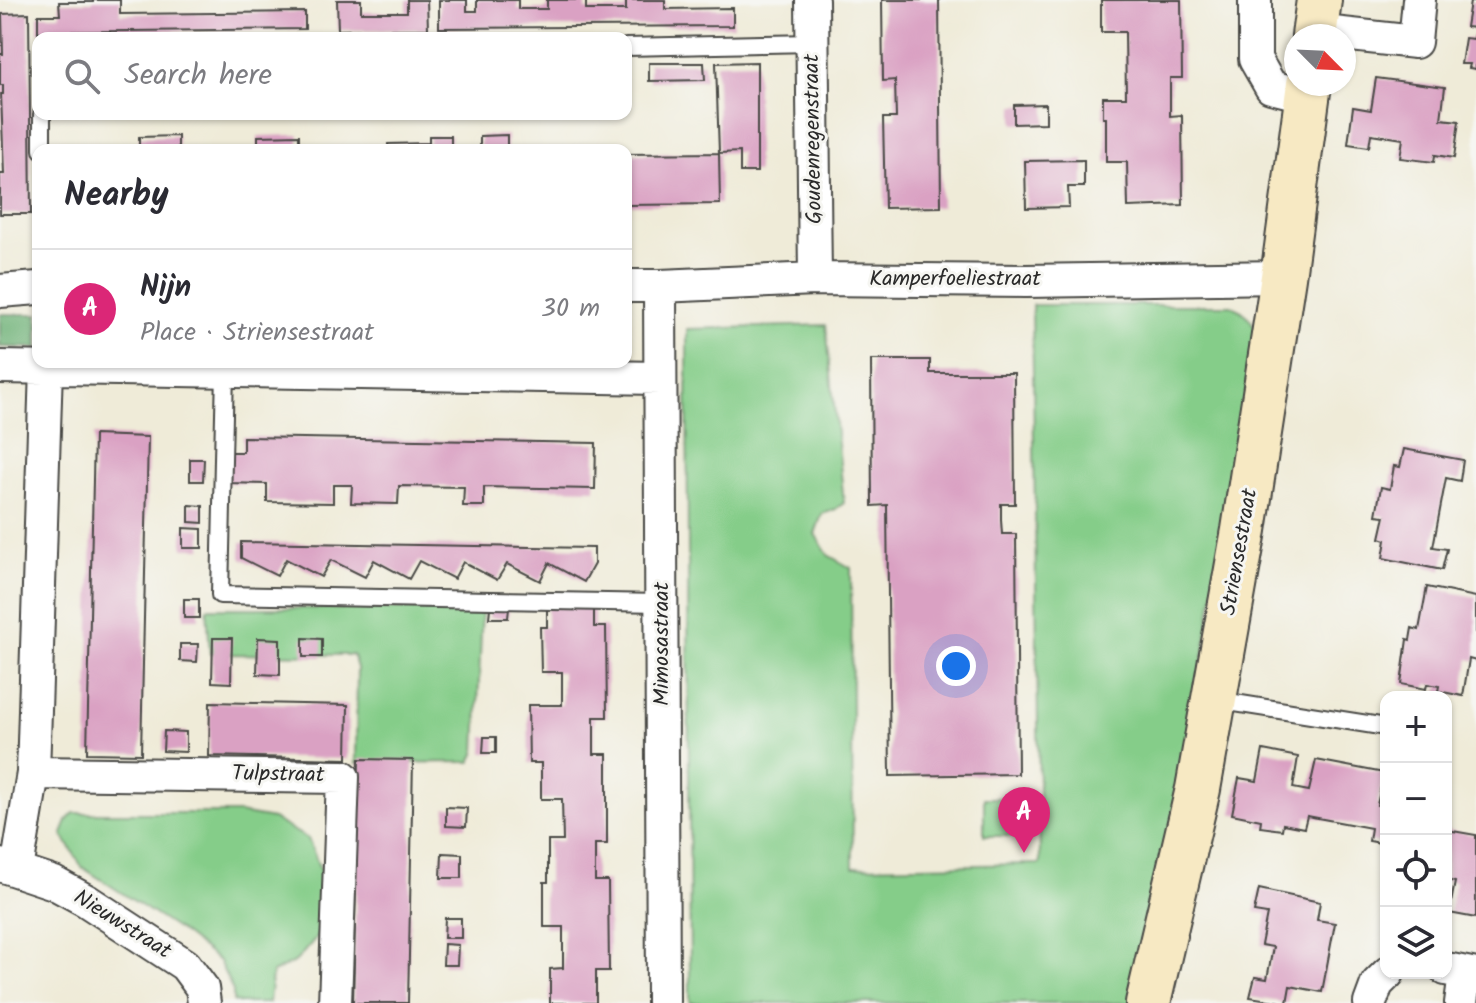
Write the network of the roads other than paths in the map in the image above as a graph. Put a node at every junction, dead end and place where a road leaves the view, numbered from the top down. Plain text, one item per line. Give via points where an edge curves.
1 (812, 0) edge
2 (1255, 0) edge
3 (1419, 0) edge
4 (1316, 22) edge
5 (813, 43) junction
6 (632, 47) edge
7 (1284, 88) edge
8 (1308, 96) edge
9 (42, 120) edge
10 (42, 144) edge
11 (1283, 277) junction
12 (815, 279) junction
13 (632, 286) edge
14 (660, 286) junction
15 (32, 288) edge
16 (0, 291) edge
17 (0, 367) edge
18 (32, 368) edge
19 (46, 368) joint
20 (225, 370) junction
21 (659, 378) junction
22 (661, 603) junction
23 (1214, 700) junction
24 (1380, 726) dead end
25 (33, 773) junction
26 (9, 867) edge
27 (1382, 979) edge
28 (204, 1003) edge
29 (335, 1003) edge
30 (663, 1003) edge
31 (1148, 1003) edge
32 (1370, 1003) edge

1 - 5 street, Goudenregenstraat
2 - 7 street, Striensestraat via 1255,59 1271,87
3 - 4 street via 1415,42
5 - 6 lane
5 - 12 street, Goudenregenstraat
8 - 11 street, Striensestraat
9 - 10 lane
11 - 12 street, Kamperfoeliestraat
11 - 23 street, Striensestraat
12 - 14 street, Kamperfoeliestraat
13 - 14 street, Kamperfoeliestraat
14 - 21 street, Mimosastraat
15 - 16 street
17 - 18 street
19 - 20 street
19 - 25 street
20 - 21 street
20 - 22 lane via 220,595
21 - 22 street, Mimosastraat
22 - 30 street, Mimosastraat
23 - 24 lane
23 - 31 street, Striensestraat
25 - 26 street
25 - 29 street, Tulpstraat via 343,777
26 - 28 street, Nieuwstraat via 87,901 185,965 202,988
27 - 32 street

